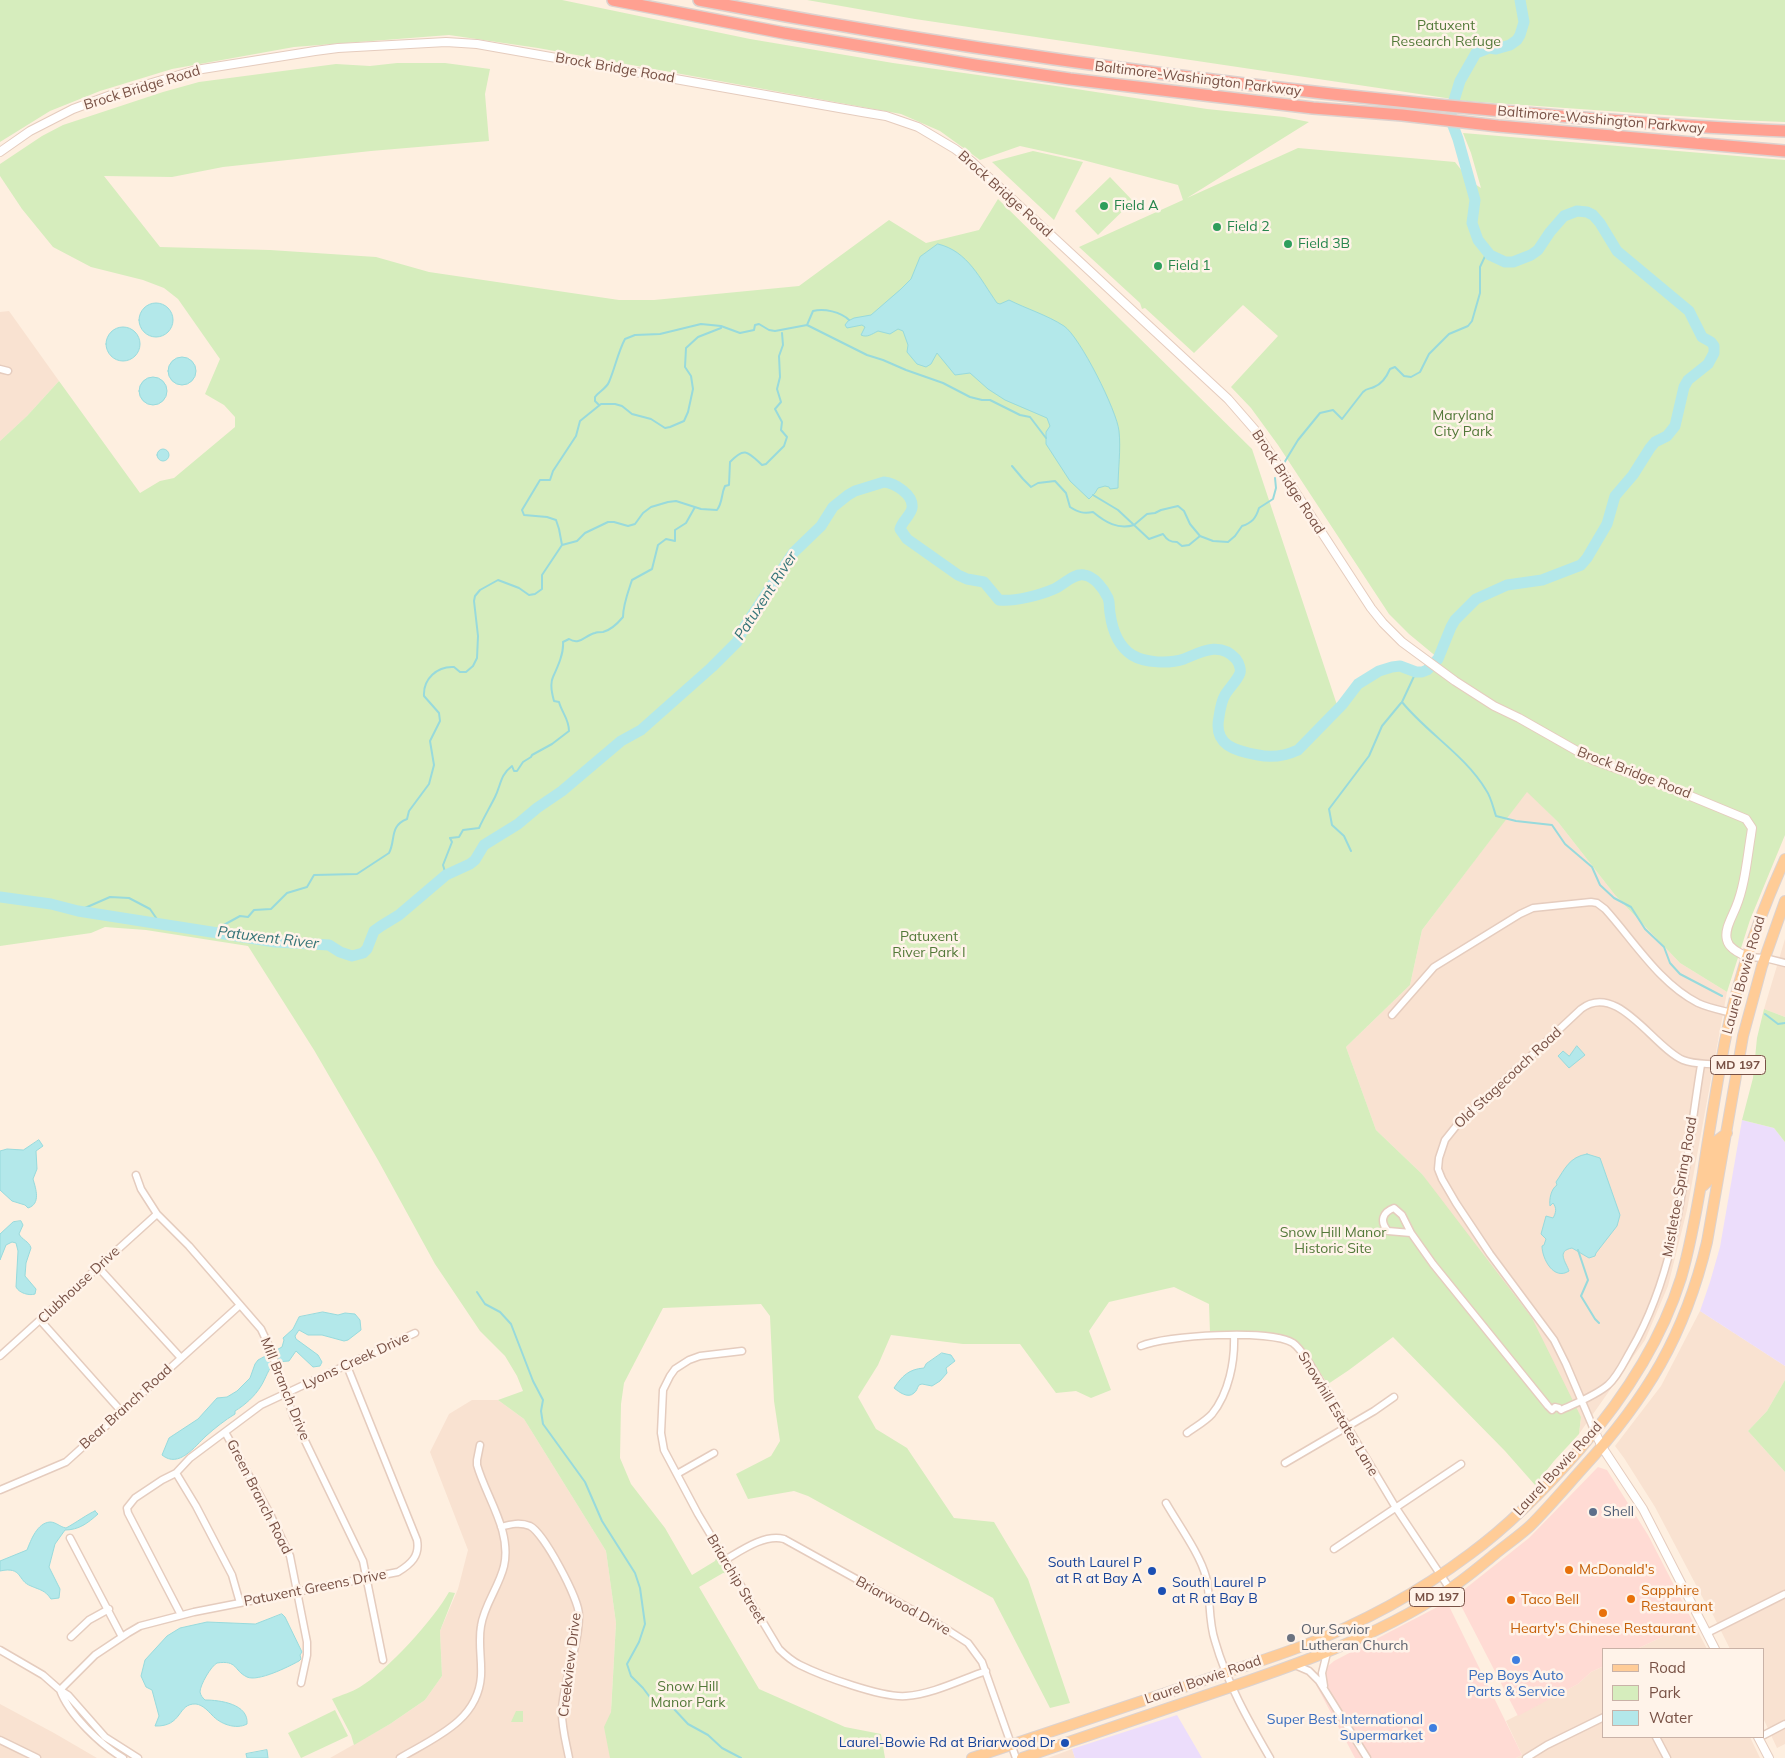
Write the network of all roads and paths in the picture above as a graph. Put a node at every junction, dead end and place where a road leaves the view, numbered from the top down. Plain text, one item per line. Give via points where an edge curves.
1 (613, 0) edge
2 (699, 0) edge
3 (1785, 132) edge
4 (1785, 151) edge
5 (0, 152) edge
6 (0, 369) edge
7 (8, 371) dead end
8 (1785, 858) edge
9 (1785, 901) edge
10 (1747, 957) junction
11 (1765, 958) junction
12 (1785, 963) edge
13 (1732, 1013) junction
14 (1392, 1015) dead end
15 (1701, 1065) junction
16 (1721, 1065) junction
17 (1726, 1133) junction
18 (136, 1175) dead end
19 (1700, 1189) junction
20 (158, 1214) junction
21 (1411, 1233) junction
22 (98, 1267) junction
23 (240, 1305) junction
24 (40, 1320) junction
25 (415, 1333) dead end
26 (1234, 1335) junction
27 (1141, 1346) dead end
28 (742, 1351) dead end
29 (0, 1356) edge
30 (181, 1358) junction
31 (347, 1366) junction
32 (287, 1393) junction
33 (1394, 1397) dead end
34 (1582, 1401) junction
35 (121, 1411) junction
36 (1346, 1426) junction
37 (225, 1432) junction
38 (1595, 1432) junction
39 (1187, 1433) dead end
40 (480, 1445) dead end
41 (1602, 1447) junction
42 (714, 1453) dead end
43 (1285, 1463) dead end
44 (1461, 1464) dead end
45 (176, 1473) junction
46 (677, 1474) junction
47 (0, 1490) edge
48 (1166, 1503) dead end
49 (1396, 1508) junction
50 (501, 1527) junction
51 (70, 1538) dead end
52 (1334, 1549) dead end
53 (725, 1560) junction
54 (1441, 1574) junction
55 (367, 1577) junction
56 (1450, 1589) junction
57 (298, 1592) junction
58 (1785, 1594) edge
59 (240, 1603) junction
60 (109, 1609) junction
61 (181, 1615) junction
62 (1707, 1633) junction
63 (122, 1636) junction
64 (71, 1637) dead end
65 (1715, 1648) edge
66 (0, 1650) edge
67 (1327, 1653) junction
68 (383, 1660) dead end
69 (1295, 1665) junction
70 (986, 1671) junction
71 (1226, 1672) junction
72 (301, 1683) dead end
73 (1231, 1687) junction
74 (1324, 1687) junction
75 (60, 1690) junction
76 (1602, 1719) edge
77 (1785, 1724) edge
78 (1765, 1734) edge
79 (1657, 1738) edge
80 (1760, 1738) edge
81 (0, 1740) edge
82 (1012, 1745) junction
83 (19, 1750) junction
84 (15, 1758) edge
85 (37, 1758) edge
86 (124, 1758) edge
87 (138, 1758) edge
88 (400, 1758) edge
89 (569, 1758) edge
90 (972, 1758) edge
91 (1016, 1758) edge
92 (1022, 1758) edge
93 (1270, 1758) edge
94 (1367, 1758) edge
95 (1526, 1758) edge
96 (1667, 1758) edge
97 (1769, 1758) edge

1 - 4 highway, Baltimore-Washington Parkway via 975,65 1234,99
2 - 3 highway, Baltimore-Washington Parkway via 881,33 1237,84 1500,111
5 - 10 street, Brock Bridge Road via 65,112 179,74 315,50 446,42 836,107 902,121 931,134 971,161 1242,413 1371,608 1398,638 1474,694 1580,754 1746,818 1751,835 1741,893 1726,937 1732,948
6 - 7 street
8 - 10 main road, Laurel Bowie Road / MD 197 via 1763,908
9 - 11 main road, Laurel Bowie Road / MD 197
10 - 11 street
10 - 13 main road, Laurel Bowie Road / MD 197
11 - 12 street
11 - 17 main road, Laurel Bowie Road / MD 197 via 1743,1036
13 - 14 street via 1697,1002 1679,990 1650,963 1606,909 1591,902 1540,907 1520,914 1434,968
13 - 16 main road, Laurel Bowie Road / MD 197
15 - 16 street, Old Stagecoach Road
15 - 34 street, Mistletoe Spring Road via 1677,1218 1660,1289 1640,1334 1613,1379
15 - 34 street, Old Stagecoach Road via 1677,1056 1617,1006 1593,1003 1581,1009 1457,1125 1442,1146 1438,1163 1442,1179 1490,1254 1554,1340
16 - 19 main road, Laurel Bowie Road / MD 197
17 - 19 main road via 1716,1142 1708,1181
17 - 41 main road, Laurel Bowie Road / MD 197 via 1707,1242 1683,1321 1653,1378
18 - 20 street, Mill Branch Drive via 141,1189
19 - 38 main road, Laurel Bowie Road / MD 197 via 1686,1259 1664,1324 1634,1379
20 - 22 street, Clubhouse Drive
20 - 23 street, Mill Branch Drive
21 - 21 street via 1402,1214 1394,1208 1387,1210 1383,1224 1388,1231
21 - 34 street, Mistletoe Spring Road via 1552,1410 1561,1410
22 - 24 street, Clubhouse Drive
22 - 30 street
23 - 30 street, Bear Branch Road
23 - 32 street, Mill Branch Drive via 261,1329
24 - 29 street, Clubhouse Drive
24 - 35 street
25 - 31 street, Lyons Creek Drive
26 - 27 street, Snowhill Estates Lane via 1151,1341
26 - 36 street, Snowhill Estates Lane via 1258,1336 1294,1344 1310,1364
26 - 39 street via 1229,1377 1221,1398 1212,1415
28 - 46 street, Briarchip Street via 700,1356 681,1364 670,1376 663,1390 660,1433 664,1450
30 - 35 street, Bear Branch Road
31 - 32 street, Lyons Creek Drive
31 - 55 street, Patuxent Greens Drive via 418,1546 414,1560 398,1572
32 - 37 street, Lyons Creek Drive via 261,1405
32 - 55 street, Mill Branch Drive via 294,1418 363,1562
33 - 36 street
34 - 38 street, Old Stagecoach Road
35 - 47 street, Bear Branch Road via 66,1462
36 - 43 street
36 - 49 street, Snowhill Estates Lane
37 - 45 street, Lyons Creek Drive via 190,1458
37 - 57 street, Green Branch Road via 285,1544
38 - 41 street, Old Stagecoach Road
38 - 54 main road, Laurel Bowie Road / MD 197 via 1508,1522
40 - 50 street via 477,1465
41 - 56 main road, Laurel Bowie Road / MD 197 via 1528,1528
41 - 62 street, Old Stagecoach Road via 1643,1508
42 - 46 street
44 - 49 street
45 - 59 street via 232,1575
45 - 61 street, Lyons Creek Drive via 135,1498 128,1513
46 - 53 street, Briarchip Street
48 - 71 street via 1204,1572 1212,1629
49 - 52 street
49 - 54 street, Snowhill Estates Lane
50 - 88 street via 505,1563 481,1624 481,1675 473,1702 464,1717 453,1726
50 - 89 street, Creekview Drive via 517,1523 539,1532 577,1603 578,1626 562,1712
51 - 60 street
53 - 70 street, Briarwood Drive via 764,1540 787,1540 962,1638
53 - 70 street, Briarchip Street via 779,1649 808,1669 898,1697 922,1694
54 - 56 street, Snowhill Estates Lane
54 - 71 main road, Laurel Bowie Road / MD 197 via 1345,1628 1296,1649
55 - 57 street, Patuxent Greens Drive
55 - 68 street, Mill Branch Drive
56 - 67 main road, Laurel Bowie Road / MD 197 via 1401,1618
57 - 59 street, Patuxent Greens Drive
57 - 72 street, Green Branch Road via 307,1649
58 - 62 street
59 - 61 street, Patuxent Greens Drive
60 - 63 street
60 - 64 street via 89,1620
61 - 63 street, Patuxent Greens Drive via 140,1626
62 - 65 street, Old Stagecoach Road
63 - 75 street, Patuxent Greens Drive via 95,1655
66 - 75 street via 43,1675
67 - 69 main road, Laurel Bowie Road / MD 197
67 - 74 street via 1322,1673
69 - 73 main road, Laurel Bowie Road / MD 197
69 - 74 street via 1309,1671
70 - 82 street, Briarwood Drive
71 - 73 street
71 - 82 main road, Laurel Bowie Road / MD 197
73 - 92 main road, Laurel Bowie Road / MD 197
73 - 93 street
74 - 94 street
75 - 86 street via 64,1701 101,1744
75 - 87 street via 105,1737
76 - 95 street
77 - 78 street
79 - 96 street
80 - 97 street
81 - 83 street
82 - 90 main road, Laurel Bowie Road / MD 197
82 - 91 street, Briarwood Drive
83 - 84 street
83 - 85 street

